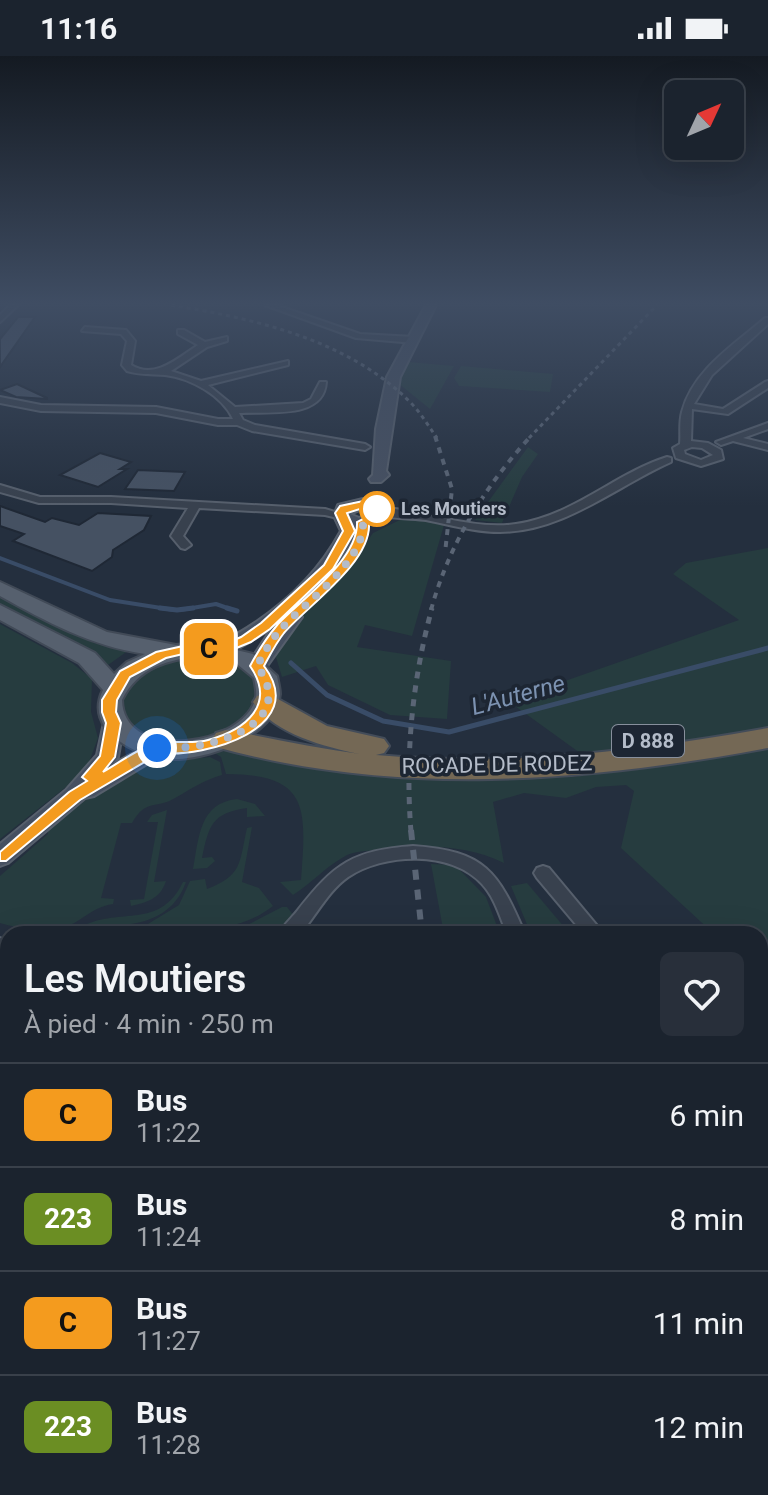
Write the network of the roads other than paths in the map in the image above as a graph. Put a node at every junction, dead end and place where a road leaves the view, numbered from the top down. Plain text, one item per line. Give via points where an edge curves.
1 (142, 372) edge
2 (165, 372) edge
3 (254, 372) edge
4 (397, 372) edge
5 (708, 372) edge
6 (160, 376) junction
7 (323, 384) dead end
8 (768, 384) edge
9 (204, 387) junction
10 (0, 400) edge
11 (689, 406) junction
12 (235, 410) junction
13 (239, 422) junction
14 (768, 426) edge
15 (723, 444) junction
16 (768, 447) edge
17 (382, 448) junction
18 (686, 448) junction
19 (0, 488) edge
20 (195, 505) junction
21 (361, 506) junction
22 (185, 545) dead end
23 (0, 588) edge
24 (0, 611) edge
25 (183, 650) junction
26 (222, 650) junction
27 (257, 666) junction
28 (114, 688) junction
29 (267, 702) junction
30 (114, 723) junction
31 (768, 723) edge
32 (768, 738) edge
33 (226, 740) junction
34 (157, 748) junction
35 (74, 796) junction
36 (0, 857) edge
37 (543, 873) dead end
38 (295, 926) edge
39 (513, 926) edge
40 (588, 926) edge

1 - 6 street
2 - 6 street
3 - 9 street
4 - 17 main road via 388,393
5 - 11 street via 696,385
6 - 9 street via 189,390
7 - 12 street via 315,401 305,406
8 - 11 street via 725,412
9 - 12 street
10 - 13 street via 41,408 156,410
11 - 18 street
12 - 13 street
13 - 17 street
14 - 15 street
15 - 16 street
15 - 18 street
15 - 18 street via 711,462 689,461
17 - 21 main road
18 - 21 street via 574,509 522,527
19 - 20 street via 48,501
20 - 21 street
20 - 22 street via 177,536
21 - 26 main road via 329,567 266,626
21 - 27 main road via 363,532 354,551 281,629
23 - 25 main road via 95,638 134,648
24 - 28 main road via 87,658
25 - 26 main road
25 - 28 main road via 141,663
26 - 27 main road
27 - 29 main road via 266,678
28 - 30 main road via 109,712
29 - 31 highway, ROCADE DE RODEZ / D 888 via 289,721 318,735 371,746 440,749 628,744
29 - 33 main road via 257,719
30 - 34 main road
30 - 35 main road via 107,757
32 - 33 highway, ROCADE DE RODEZ / D 888 via 618,761 424,768 330,760
33 - 34 main road via 192,749
34 - 35 main road
35 - 36 main road
37 - 40 street
38 - 39 street via 339,874 384,857 414,855 449,858 485,876

